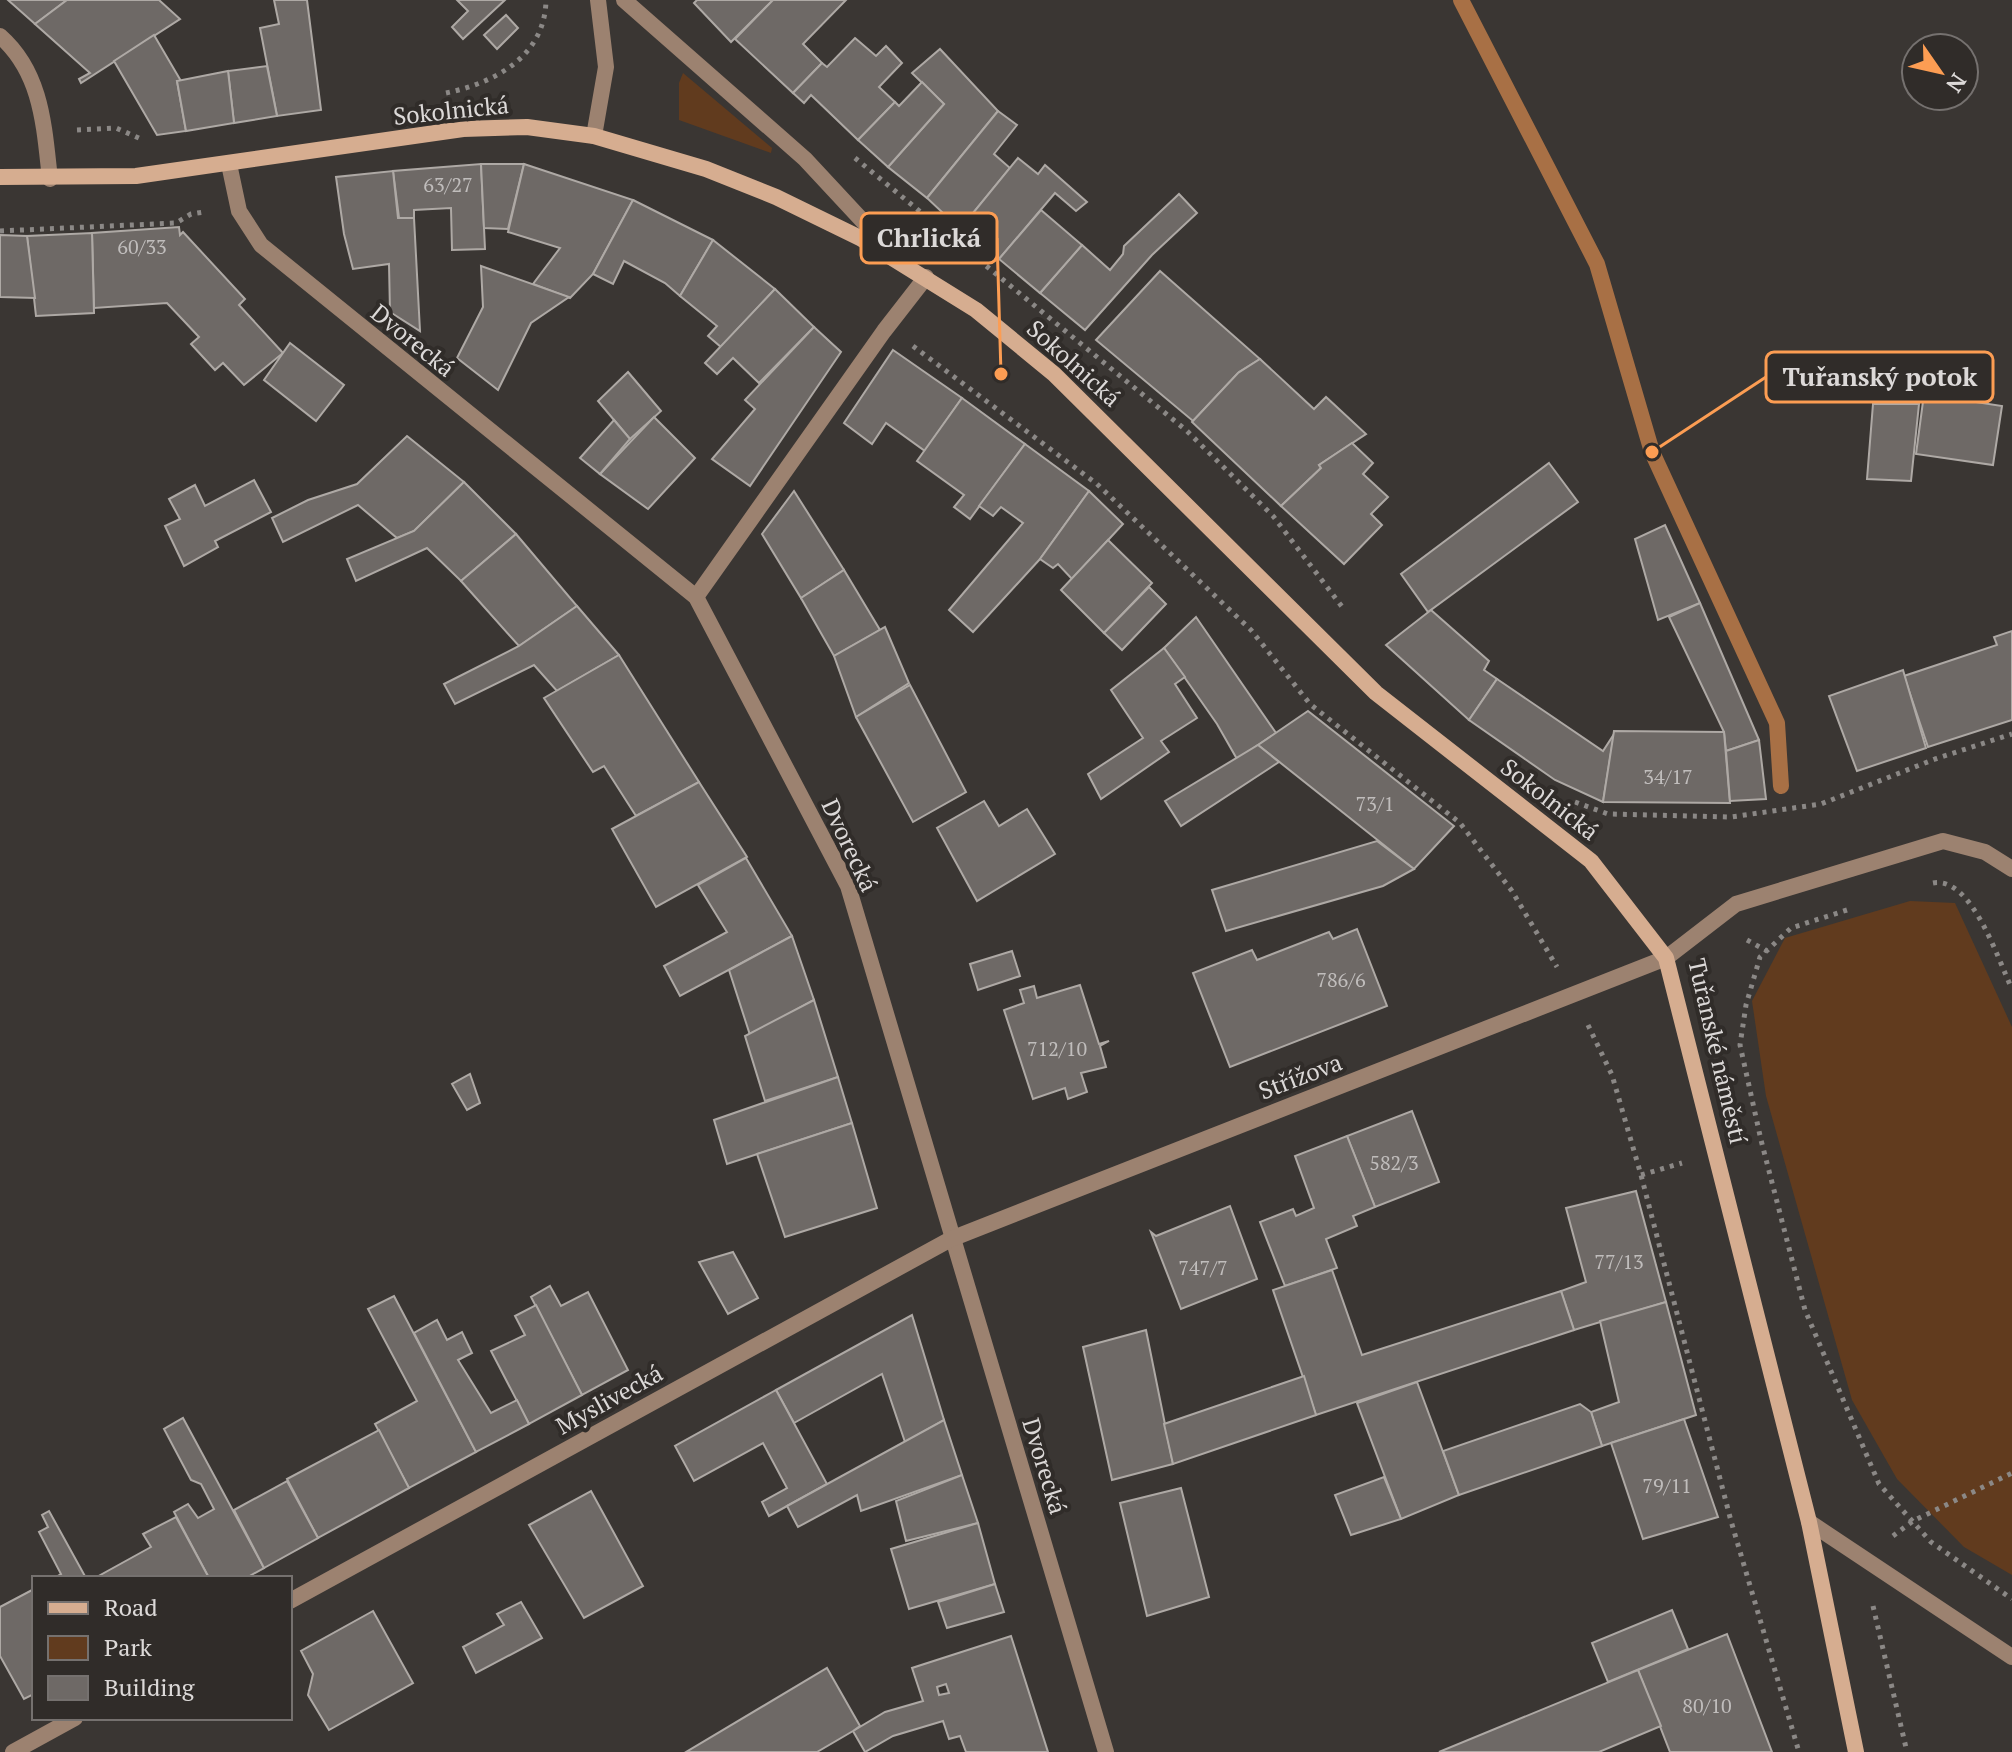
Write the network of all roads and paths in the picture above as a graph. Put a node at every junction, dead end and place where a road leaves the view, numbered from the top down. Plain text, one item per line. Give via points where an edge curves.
1 (546, 0) edge
2 (598, 0) edge
3 (624, 0) edge
4 (0, 36) edge
5 (443, 94) dead end
6 (45, 131) junction
7 (594, 136) junction
8 (149, 142) dead end
9 (847, 151) dead end
10 (229, 164) junction
11 (0, 177) edge
12 (50, 179) junction
13 (238, 206) junction
14 (0, 231) edge
15 (899, 260) junction
16 (926, 277) junction
17 (884, 331) junction
18 (696, 597) junction
19 (1344, 609) dead end
20 (2012, 734) edge
21 (1572, 801) dead end
22 (2012, 869) edge
23 (1921, 886) dead end
24 (1849, 909) dead end
25 (1666, 958) junction
26 (2012, 989) edge
27 (1573, 994) junction
28 (1761, 1140) junction
29 (1752, 1142) dead end
30 (1683, 1163) dead end
31 (1641, 1175) junction
32 (951, 1239) junction
33 (2012, 1473) edge
34 (1913, 1521) junction
35 (1809, 1522) junction
36 (1864, 1558) junction
37 (2012, 1599) edge
38 (292, 1600) edge
39 (2012, 1657) edge
40 (71, 1720) edge
41 (13, 1752) edge
42 (1106, 1752) edge
43 (1799, 1752) edge
44 (1856, 1752) edge
45 (1907, 1752) edge

1 - 5 path via 536,37 515,63 480,86
2 - 7 street via 606,67
3 - 15 street via 805,159
4 - 6 street via 34,82
6 - 8 path via 116,128
6 - 12 street
7 - 10 main road, Sokolnická via 527,127 463,129
7 - 15 main road, Sokolnická via 706,169 776,197
9 - 19 path via 1187,431 1273,516
10 - 12 main road, Sokolnická via 136,176
10 - 13 street, Dvorecká
11 - 12 main road, Sokolnická
13 - 14 path via 191,214 176,223
13 - 18 street, Dvorecká via 250,234 272,255
15 - 16 main road, Sokolnická
16 - 17 street
16 - 25 main road, Sokolnická via 976,310 1065,384 1376,693 1591,861
17 - 18 street
17 - 27 path via 905,340 1097,484 1251,630 1310,704 1460,823 1512,891
18 - 32 street, Dvorecká via 848,886
20 - 21 path via 1821,804 1731,817 1608,814
22 - 25 street, Tuřanské náměstí via 1985,852 1943,841 1736,904
23 - 26 path via 1941,882 1968,897
24 - 28 path via 1791,928 1760,957 1740,1045
25 - 27 street, Střížova
25 - 35 main road, Tuřanské náměstí
27 - 31 path via 1612,1075
27 - 32 street, Střížova
28 - 29 path
28 - 34 path via 1805,1310 1879,1484
30 - 31 path
31 - 43 path via 1731,1521
32 - 38 street, Myslivecká
32 - 42 street, Dvorecká
33 - 34 path
34 - 36 path
34 - 37 path via 1931,1542
35 - 36 street
35 - 44 main road, Tuřanské náměstí
36 - 39 street
36 - 45 path
40 - 41 street

